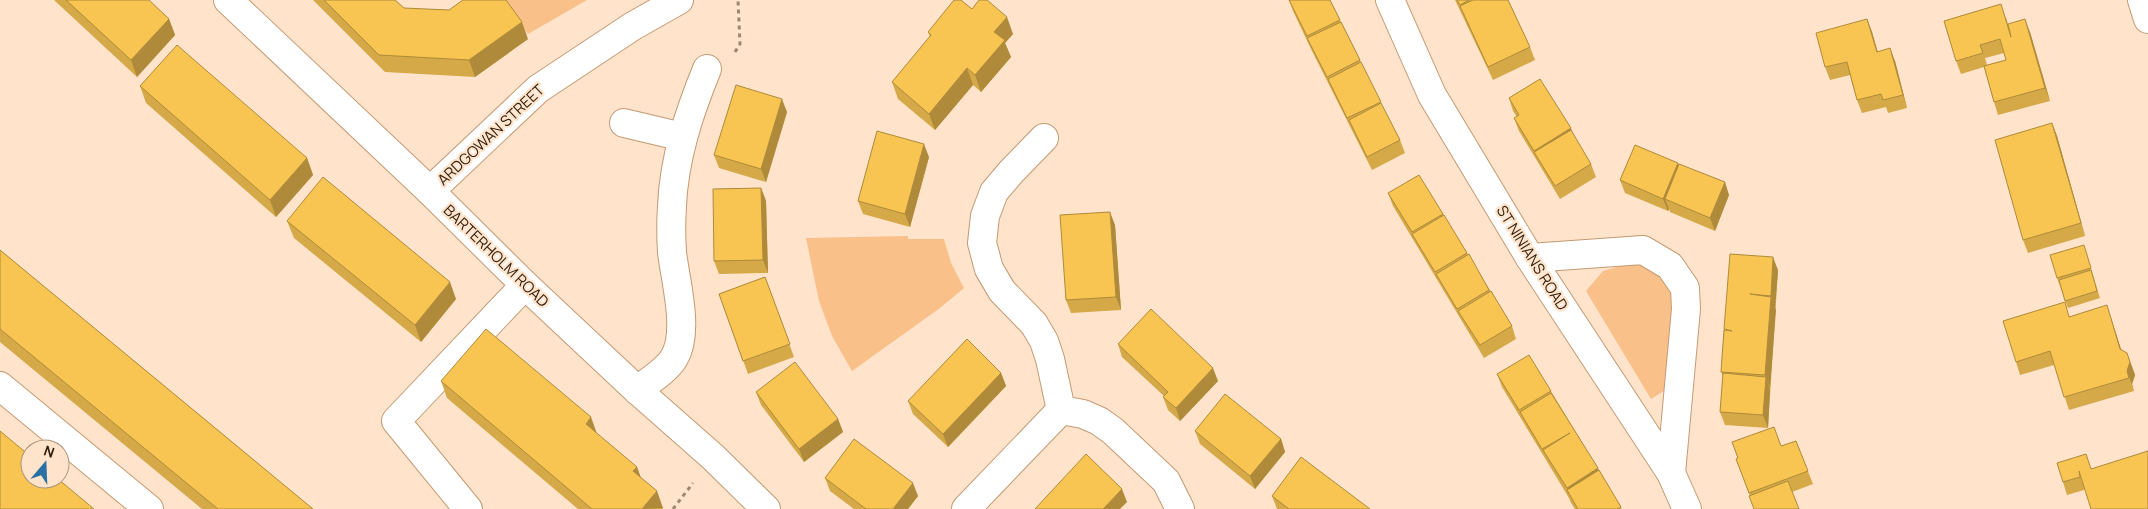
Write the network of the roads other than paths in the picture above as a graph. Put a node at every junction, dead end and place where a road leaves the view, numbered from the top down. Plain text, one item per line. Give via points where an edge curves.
1 (228, 0) edge
2 (680, 0) edge
3 (1390, 0) edge
4 (2142, 0) edge
5 (2148, 19) edge
6 (707, 69) dead end
7 (624, 123) dead end
8 (683, 137) junction
9 (1044, 138) dead end
10 (430, 191) junction
11 (1530, 258) junction
12 (525, 285) junction
13 (0, 386) edge
14 (637, 390) junction
15 (1060, 410) junction
16 (1671, 473) junction
17 (149, 509) edge
18 (468, 509) edge
19 (766, 509) edge
20 (966, 509) edge
21 (1180, 509) edge
22 (1687, 509) edge

1 - 10 street, BARTERHOLM ROAD
2 - 10 street, ARDGOWAN STREET via 633,26 538,89
3 - 11 street, ST NINIANS ROAD via 1432,94
4 - 5 street
6 - 8 street
7 - 8 street
8 - 14 street via 672,205 672,252 681,335 674,357
9 - 15 street via 994,192 985,216 982,243 988,268 1002,291 1028,317 1044,341
10 - 12 street, BARTERHOLM ROAD
11 - 16 street, ST NINIANS ROAD
11 - 16 street via 1643,250 1670,266 1685,288 1686,309
12 - 14 street, BARTERHOLM ROAD
12 - 18 street via 396,421
13 - 17 street
14 - 19 street, BARTERHOLM ROAD
15 - 20 street
15 - 21 street via 1082,414 1113,431 1166,481
16 - 22 street, ST NINIANS ROAD

